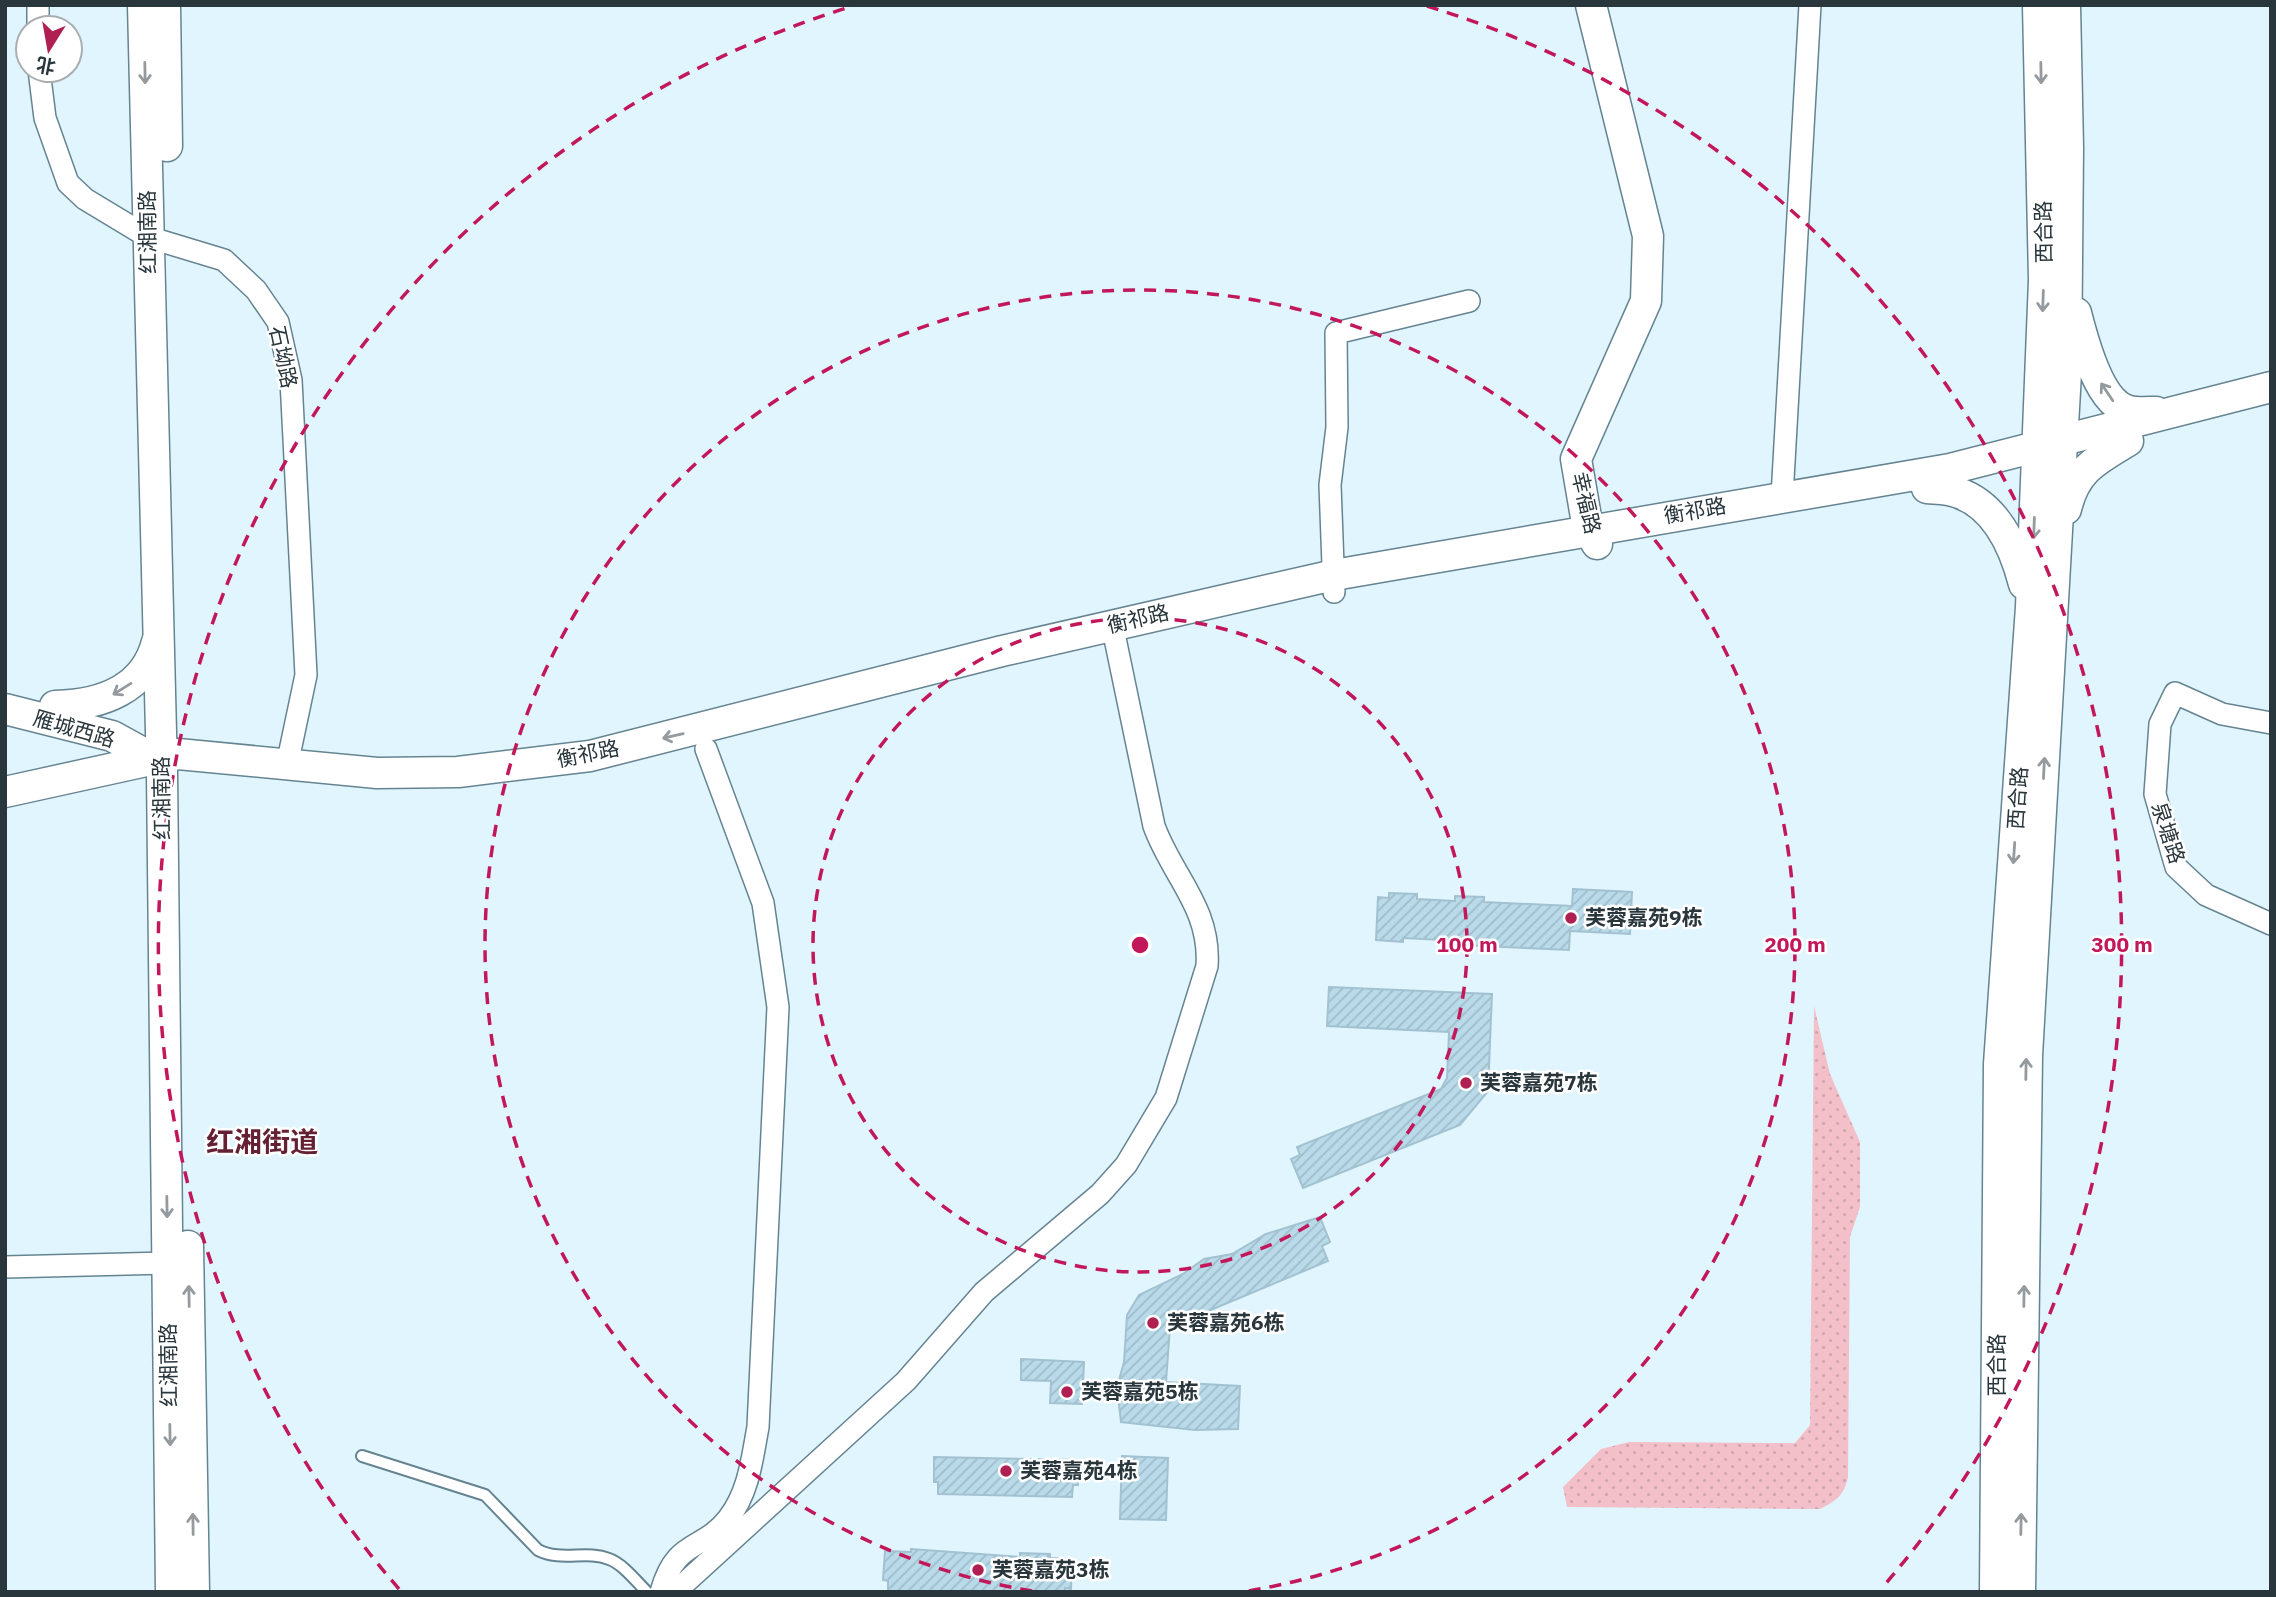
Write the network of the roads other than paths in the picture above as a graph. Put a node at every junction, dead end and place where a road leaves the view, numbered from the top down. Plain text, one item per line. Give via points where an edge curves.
1 (143, 5) edge
2 (165, 5) edge
3 (1591, 5) edge
4 (1601, 5) edge
5 (1810, 5) edge
6 (2038, 5) edge
7 (2065, 5) edge
8 (41, 84) edge
9 (158, 240) junction
10 (2067, 281) junction
11 (1469, 301) dead end
12 (2040, 372) junction
13 (2271, 387) edge
14 (2271, 408) edge
15 (2167, 413) junction
16 (2128, 442) junction
17 (2050, 451) junction
18 (1950, 469) junction
19 (1927, 488) junction
20 (1782, 496) junction
21 (1595, 534) junction
22 (2056, 547) junction
23 (1334, 584) junction
24 (2031, 607) junction
25 (1113, 632) junction
26 (158, 635) junction
27 (5, 694) edge
28 (55, 706) junction
29 (5, 709) edge
30 (2271, 723) edge
31 (706, 749) junction
32 (165, 760) junction
33 (288, 765) junction
34 (5, 792) edge
35 (5, 801) edge
36 (2271, 924) edge
37 (167, 1263) junction
38 (5, 1267) edge
39 (362, 1456) dead end
40 (172, 1592) edge
41 (194, 1592) edge
42 (647, 1592) edge
43 (661, 1592) edge
44 (675, 1592) edge
45 (1995, 1592) edge
46 (2020, 1592) edge

1 -> 9 main road, 红湘南路
2 - 9 main road, 红湘南路
3 - 21 main road, 幸福路 via 1648,236 1646,301 1576,459
4 - 21 main road, 幸福路 via 1658,237 1656,304 1589,460
5 - 20 street
6 -> 12 main road, 西合路 via 2044,280
7 - 10 main road, 西合路
8 - 9 street, 石坳路 via 46,118 68,183 85,199
9 - 26 main road, 红湘南路
9 - 32 main road, 红湘南路
9 - 33 street, 石坳路 via 224,260 256,290 278,322 291,380 306,675
15 -> 10 main road via 2127,411 2112,401 2084,345
10 - 17 main road, 西合路
11 - 23 street via 1336,333 1337,427 1330,485
12 - 17 main road, 西合路
12 - 18 main road via 2027,423 2016,440
13 - 15 main road, 衡祁路
14 - 16 main road, 衡祁路
15 - 17 main road, 衡祁路
16 - 17 main road, 衡祁路
16 - 22 main road via 2090,465 2071,486
17 - 18 main road, 衡祁路
17 - 19 main road, 衡祁路
17 - 22 main road, 西合路
17 -> 24 main road, 西合路
18 - 20 main road, 衡祁路
19 - 21 main road, 衡祁路
19 - 24 main road via 1960,493 2004,530 2016,553
20 - 21 main road, 衡祁路
21 - 23 main road, 衡祁路
46 -> 22 main road, 西合路 via 2027,1056
23 - 25 main road, 衡祁路
24 -> 45 main road, 西合路 via 1999,1064
25 - 31 main road, 衡祁路
25 -> 33 main road, 衡祁路 via 590,756 457,772 377,773
25 - 44 street via 1154,826 1161,847 1194,898 1209,945 1207,966 1166,1098 1126,1165 1100,1194 984,1292 906,1381
26 -> 28 main road via 147,666 123,689 94,703
26 - 32 main road, 红湘南路
27 - 28 main road, 雁城西路
28 - 32 main road, 雁城西路 via 117,720
29 - 32 main road, 雁城西路 via 112,736
30 - 36 street, 泉塘路 via 2222,714 2175,693 2160,724 2155,794 2176,867 2206,895
31 - 32 main road, 衡祁路 via 593,776 457,791 375,792
31 - 43 street via 763,903 778,1007 758,1427 742,1496 726,1521 667,1569
32 - 33 main road, 衡祁路
32 - 34 main road, 衡祁路
32 - 35 main road, 衡祁路 via 125,775
32 -> 37 main road, 红湘南路
41 -> 32 main road, 红湘南路
37 - 38 street
37 -> 40 main road, 红湘南路
39 - 42 lane via 485,1495 538,1550 556,1556 606,1558

